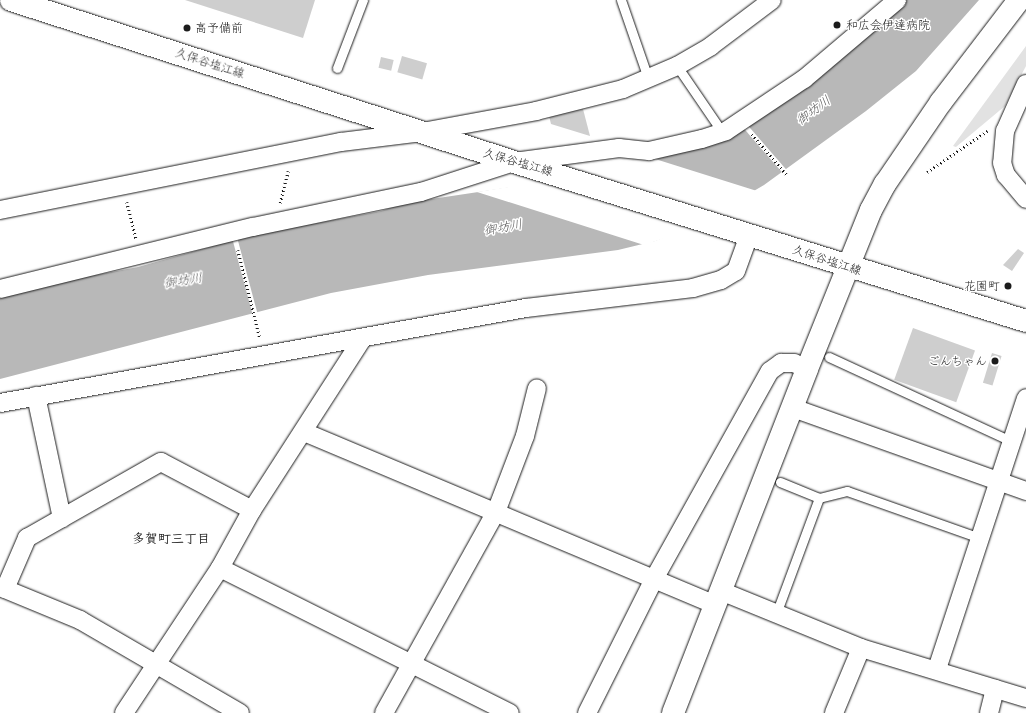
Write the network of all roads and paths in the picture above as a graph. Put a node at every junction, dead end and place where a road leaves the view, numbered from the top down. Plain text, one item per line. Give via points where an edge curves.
1 (11, 0) edge
2 (363, 0) edge
3 (621, 0) edge
4 (772, 0) edge
5 (897, 0) edge
6 (1019, 0) edge
7 (676, 66) junction
8 (337, 68) dead end
9 (648, 78) junction
10 (1026, 84) edge
11 (1011, 115) junction
12 (748, 128) dead end
13 (422, 132) junction
14 (722, 132) junction
15 (296, 151) junction
16 (514, 162) junction
17 (927, 172) dead end
18 (786, 173) dead end
19 (124, 186) junction
20 (1026, 200) edge
21 (0, 210) edge
22 (275, 223) junction
23 (749, 236) junction
24 (237, 245) dead end
25 (140, 256) junction
26 (850, 268) junction
27 (0, 289) edge
28 (1026, 321) edge
29 (363, 338) junction
30 (264, 355) junction
31 (830, 357) dead end
32 (807, 369) junction
33 (537, 388) dead end
34 (36, 396) junction
35 (1026, 398) edge
36 (0, 403) edge
37 (793, 408) junction
38 (304, 432) junction
39 (1011, 441) junction
40 (780, 482) dead end
41 (999, 482) junction
42 (1026, 491) edge
43 (818, 498) junction
44 (252, 510) junction
45 (496, 512) junction
46 (62, 518) junction
47 (980, 538) junction
48 (220, 568) junction
49 (654, 579) junction
50 (3, 588) edge
51 (718, 598) junction
52 (776, 614) junction
53 (861, 648) junction
54 (412, 664) junction
55 (155, 665) junction
56 (936, 669) junction
57 (995, 689) junction
58 (1026, 698) edge
59 (124, 713) edge
60 (240, 713) edge
61 (384, 713) edge
62 (510, 713) edge
63 (587, 713) edge
64 (673, 713) edge
65 (834, 713) edge
66 (989, 713) edge

1 - 13 main road, 久保谷塩江線
2 - 8 lane
3 - 9 lane
4 - 7 street via 711,46
5 - 14 street via 804,79
6 - 26 main road via 941,102 886,184 871,210
7 - 9 street
7 - 14 lane
9 - 13 street via 623,89 536,111
10 - 11 street
11 - 17 path
11 - 20 street via 1002,163 1006,175
12 - 18 path
13 - 15 street via 341,142
13 - 16 main road, 久保谷塩江線
14 - 16 street via 670,148 650,151 619,148
15 - 19 street
15 - 22 path
16 - 22 street via 427,190
16 - 23 main road, 久保谷塩江線
19 - 21 street
19 - 25 path
22 - 25 street
23 - 26 main road, 久保谷塩江線
23 - 29 street via 736,271 721,280 693,288 526,308
24 - 30 path
25 - 27 street
26 - 28 main road, 久保谷塩江線
26 - 32 main road
29 - 30 street
29 - 38 street
30 - 34 street
31 - 39 lane
32 - 37 main road
32 - 49 street via 794,363 781,363 770,371
33 - 45 street via 525,436
34 - 36 street
34 - 46 street
35 - 39 street
37 - 41 street
37 - 51 main road
38 - 44 street
38 - 45 street
39 - 41 street
40 - 43 lane
41 - 42 street
41 - 47 street
43 - 47 lane via 847,491
43 - 52 lane
44 - 46 street via 161,462
44 - 48 street
45 - 49 street
45 - 54 street
46 - 50 street via 27,538
47 - 56 street
48 - 54 street
48 - 55 street
49 - 51 street
49 - 63 street
50 - 55 street via 80,620
51 - 52 street
51 - 64 main road
52 - 53 street
53 - 56 street
53 - 65 street
54 - 61 street
54 - 62 street
55 - 59 street
55 - 60 street
56 - 57 street
57 - 58 street
57 - 66 street

